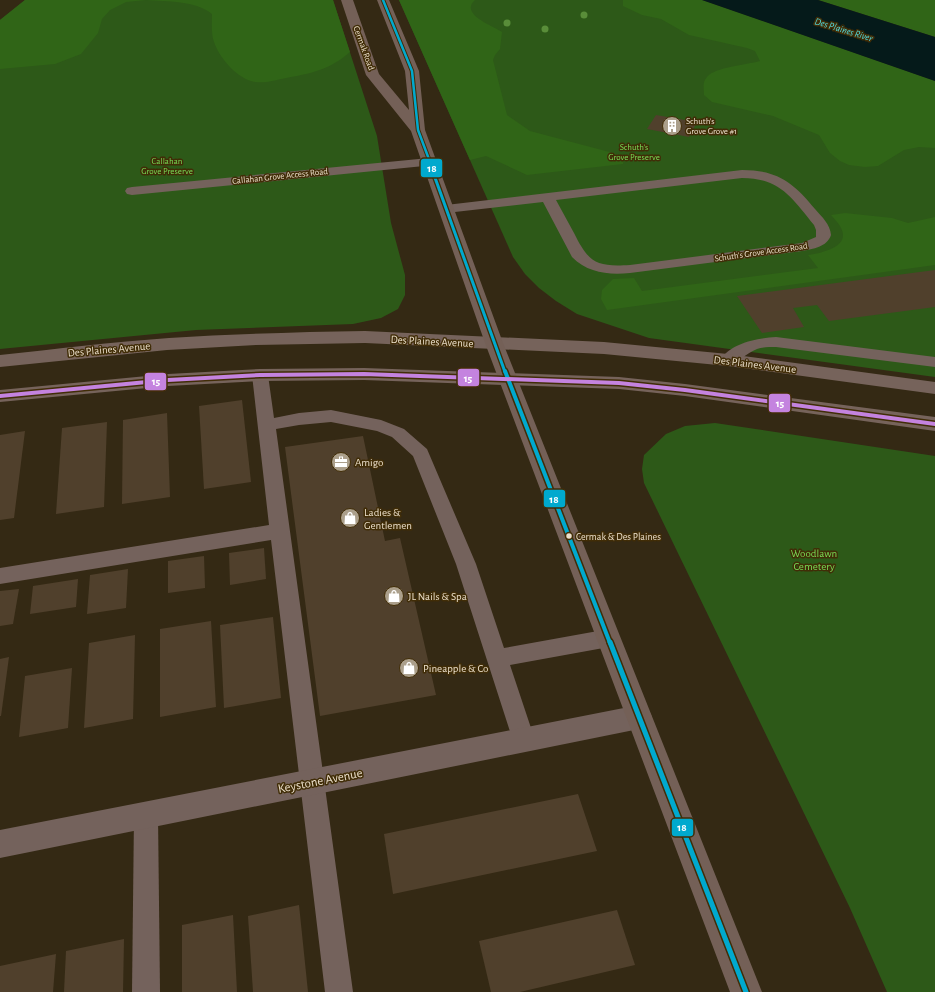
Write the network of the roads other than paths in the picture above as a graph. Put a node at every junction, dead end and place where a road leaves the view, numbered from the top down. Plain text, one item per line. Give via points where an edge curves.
1 (347, 0) edge
2 (383, 0) edge
3 (418, 130) junction
4 (429, 162) junction
5 (132, 191) dead end
6 (548, 197) junction
7 (446, 209) junction
8 (494, 344) junction
9 (728, 360) junction
10 (0, 361) edge
11 (935, 362) edge
12 (260, 375) junction
13 (509, 379) junction
14 (935, 388) edge
15 (0, 396) edge
16 (935, 424) edge
17 (266, 425) junction
18 (280, 531) junction
19 (0, 576) edge
20 (609, 638) junction
21 (497, 658) junction
22 (639, 717) junction
23 (524, 740) junction
24 (313, 782) junction
25 (146, 815) junction
26 (0, 844) edge
27 (146, 992) edge
28 (340, 992) edge
29 (746, 992) edge

1 - 3 main road, Cermak Road via 373,75
2 - 3 main road, Cermak Road via 412,71
3 - 4 main road, Cermak Road
4 - 5 lane, Callahan Grove Access Road
4 - 7 main road, Cermak Road
6 - 6 lane, Schuth's Grove Access Road via 742,174 761,174 771,176 787,185 825,231 820,242 802,247 630,269 604,270 592,266 577,254
6 - 7 lane, Schuth's Grove Access Road
7 - 8 main road, Cermak Road
8 - 9 main road, Des Plaines Avenue via 604,348
8 - 10 main road, Des Plaines Avenue via 365,337 256,339 89,351
8 - 13 main road, Cermak Road
9 - 11 lane via 746,346 760,342 776,342
9 - 14 main road, Des Plaines Avenue
12 - 13 main road via 364,374
12 - 15 main road via 168,380
12 - 17 lane
13 - 16 main road via 619,383
13 - 20 main road, Cermak Road
17 - 18 lane
17 - 21 lane via 331,416 381,426 398,433 421,453 466,564
18 - 19 lane
18 - 24 lane
20 - 21 lane
20 - 22 main road, Cermak Road
21 - 23 lane
22 - 23 street, Keystone Avenue
22 - 29 main road, Cermak Road
23 - 24 street, Keystone Avenue
24 - 25 street, Keystone Avenue
24 - 28 lane
25 - 26 street, Keystone Avenue
25 - 27 lane

